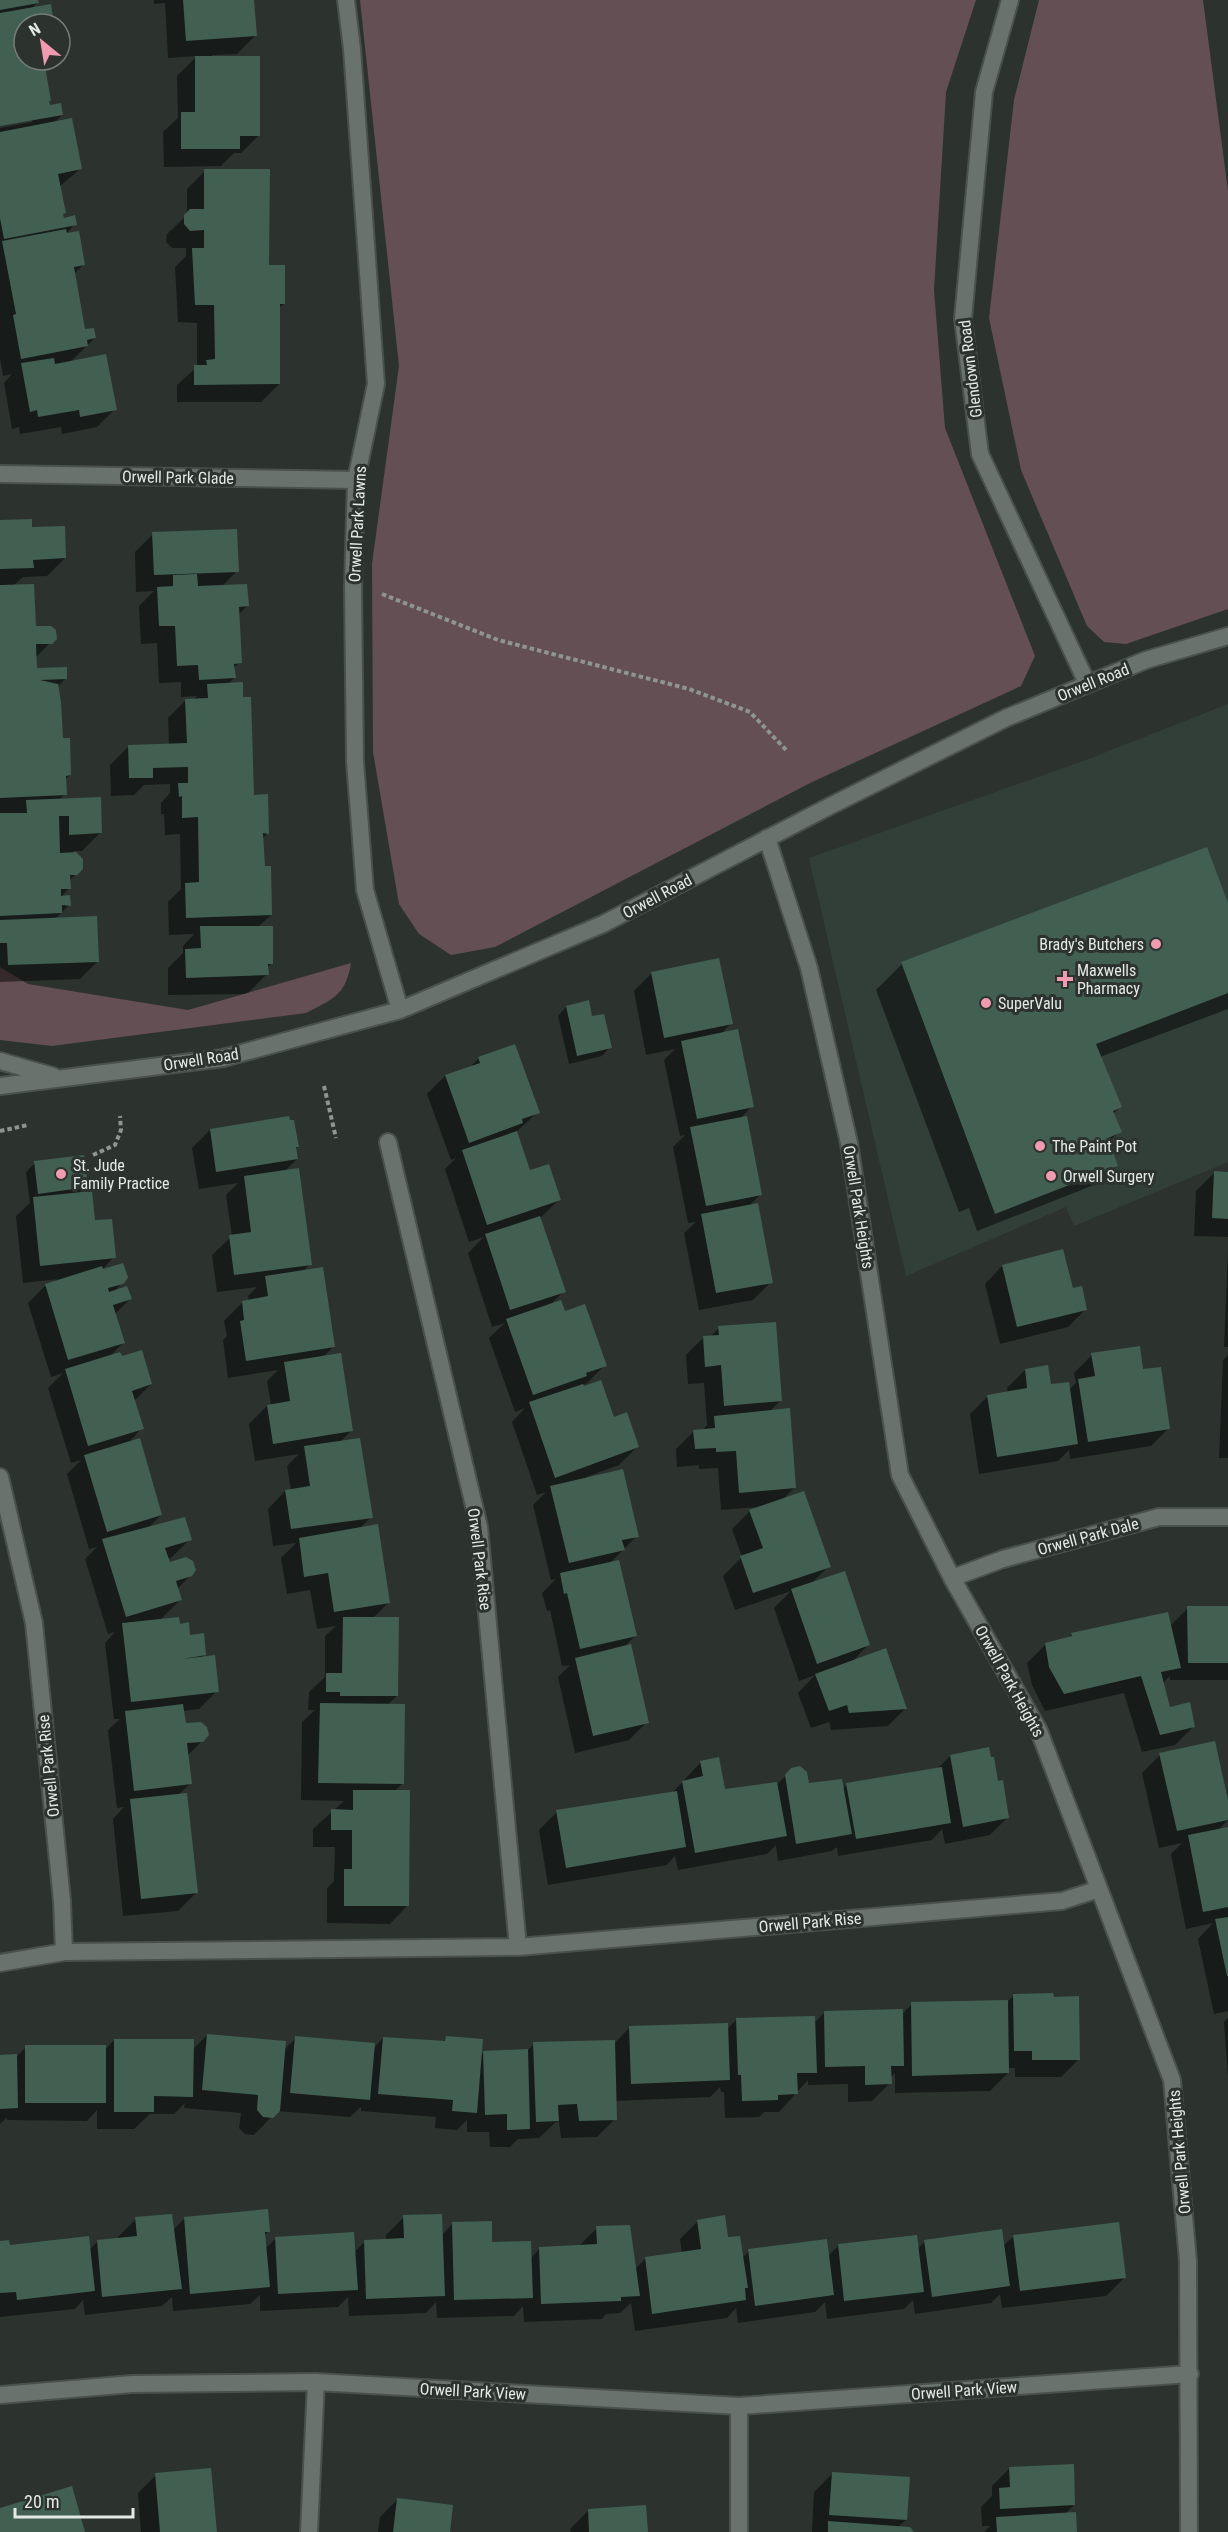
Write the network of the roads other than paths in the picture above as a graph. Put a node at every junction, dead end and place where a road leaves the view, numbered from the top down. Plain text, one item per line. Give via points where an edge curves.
1 (346, 0) edge
2 (1010, 0) edge
3 (0, 474) edge
4 (356, 480) junction
5 (1228, 636) edge
6 (1087, 683) junction
7 (767, 838) junction
8 (400, 1010) junction
9 (0, 1061) edge
10 (60, 1078) junction
11 (0, 1086) edge
12 (388, 1142) dead end
13 (0, 1477) edge
14 (1228, 1516) edge
15 (952, 1578) junction
16 (1100, 1889) junction
17 (518, 1947) junction
18 (64, 1952) junction
19 (0, 1963) edge
20 (1190, 2374) junction
21 (316, 2382) junction
22 (0, 2395) edge
23 (739, 2406) junction
24 (309, 2532) edge
25 (740, 2532) edge
26 (1188, 2532) edge

1 - 4 street, Orwell Park Lawns via 376,384
2 - 6 street, Glendown Road via 984,92 963,320 980,454
3 - 4 street, Orwell Park Glade
4 - 8 street, Orwell Park Lawns via 355,762 365,890
5 - 6 street, Orwell Road via 1146,660
6 - 7 street, Orwell Road via 1006,718
7 - 8 street, Orwell Road via 603,924
7 - 15 street, Orwell Park Heights via 808,968 849,1143 900,1475
8 - 10 street, Orwell Road via 223,1058
9 - 10 street, Orwell Road
10 - 11 street, Orwell Road
12 - 17 street, Orwell Park Rise via 479,1527
13 - 18 street, Orwell Park Rise via 34,1623
14 - 15 street, Orwell Park Dale via 1159,1517 1003,1559
15 - 16 street, Orwell Park Heights via 1040,1731
16 - 17 street, Orwell Park Rise via 1062,1901
16 - 20 street, Orwell Park Heights via 1172,2080 1188,2261
17 - 18 street, Orwell Park Rise
18 - 19 street, Orwell Park Rise
20 - 23 street, Orwell Park View
20 - 26 street, Orwell Park Heights
21 - 22 street, Orwell Park View via 132,2384
21 - 23 street, Orwell Park View
21 - 24 street
23 - 25 street

